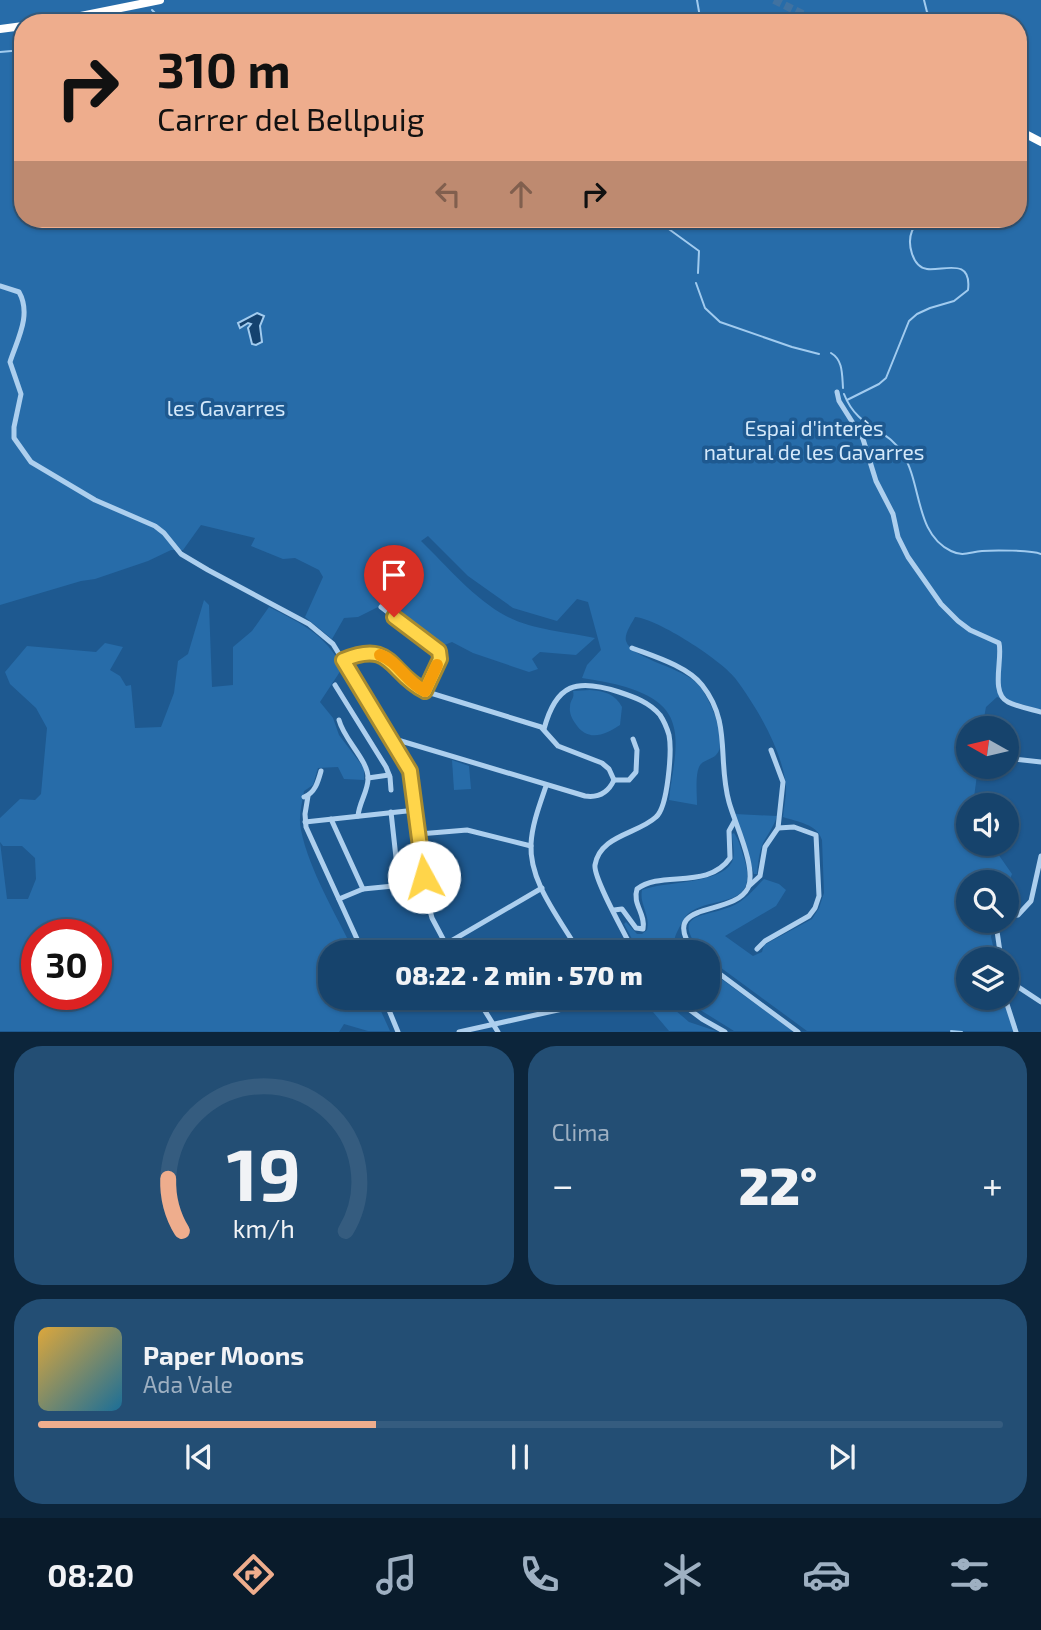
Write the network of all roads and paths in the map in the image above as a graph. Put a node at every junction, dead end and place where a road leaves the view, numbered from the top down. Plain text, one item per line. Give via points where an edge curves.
1 (160, 0) edge
2 (91, 14) edge
3 (0, 286) edge
4 (837, 392) dead end
5 (381, 607) dead end
6 (632, 648) dead end
7 (343, 660) junction
8 (335, 685) dead end
9 (425, 691) junction
10 (1039, 712) edge
11 (339, 720) dead end
12 (544, 729) junction
13 (391, 738) junction
14 (633, 738) dead end
15 (771, 750) dead end
16 (1019, 760) edge
17 (1041, 762) edge
18 (321, 771) dead end
19 (389, 775) junction
20 (368, 778) junction
21 (614, 780) junction
22 (546, 786) junction
23 (391, 790) dead end
24 (416, 810) junction
25 (391, 813) junction
26 (358, 816) junction
27 (331, 819) junction
28 (305, 822) junction
29 (734, 822) junction
30 (778, 828) junction
31 (419, 834) junction
32 (531, 846) junction
33 (1041, 856) edge
34 (424, 883) junction
35 (398, 885) junction
36 (749, 886) junction
37 (542, 888) junction
38 (363, 889) junction
39 (339, 899) junction
40 (614, 910) junction
41 (1019, 914) edge
42 (358, 940) edge
43 (444, 940) edge
44 (453, 940) edge
45 (572, 940) edge
46 (628, 940) edge
47 (688, 940) edge
48 (757, 949) dead end
49 (720, 974) edge
50 (1019, 988) edge
51 (1041, 1002) edge
52 (389, 1010) edge
53 (484, 1010) edge
54 (557, 1010) edge
55 (691, 1010) edge
56 (1009, 1010) edge
57 (493, 1024) junction
58 (398, 1031) edge
59 (459, 1031) edge
60 (498, 1031) edge
61 (725, 1031) edge
62 (798, 1031) edge
63 (1016, 1031) edge

1 - 2 highway
3 - 7 street via 19,292 23,299 20,336 10,362 21,394 14,438 31,462 95,500 155,526 181,554 309,624
4 - 10 street via 870,456 908,557 958,621 999,643 1002,698
5 - 9 street via 439,651 440,659
6 - 29 street via 690,675 712,700 722,729
7 - 9 street via 367,653 386,657
7 - 13 street
8 - 19 street
9 - 12 street
11 - 20 street
12 - 21 street via 562,749 602,763
12 - 40 street via 559,694 581,686 607,688 642,701 660,715 666,727 662,810 653,820 611,842 595,865
13 - 22 street
13 - 24 street via 410,771
14 - 21 street via 636,772 629,780
15 - 30 street via 783,782
16 - 17 street
18 - 28 street via 315,788 306,796
19 - 20 street
19 - 23 street
20 - 26 street
21 - 22 street via 594,797
22 - 32 street
24 - 25 street
24 - 31 street
25 - 26 street
25 - 35 street
26 - 27 street
27 - 28 street
27 - 38 street
28 - 39 street
29 - 36 street via 751,869
29 - 40 street via 729,831 730,858 723,866 700,877 650,883 638,889 643,929 636,928 622,909
30 - 36 street via 765,848 760,876
30 - 48 street via 793,827 816,835 819,896 808,916
31 - 32 street via 460,830
31 - 34 street
32 - 37 street
33 - 41 street via 1031,901
34 - 35 street
34 - 43 street via 432,918
35 - 38 street
36 - 47 street via 734,902 696,912 688,919 684,933
37 - 44 street
37 - 45 street
38 - 39 street
39 - 42 street
40 - 46 street
49 - 62 street
50 - 51 street
52 - 58 street
53 - 57 street
54 - 57 street
55 - 61 street
56 - 63 street
57 - 59 street
57 - 60 street

